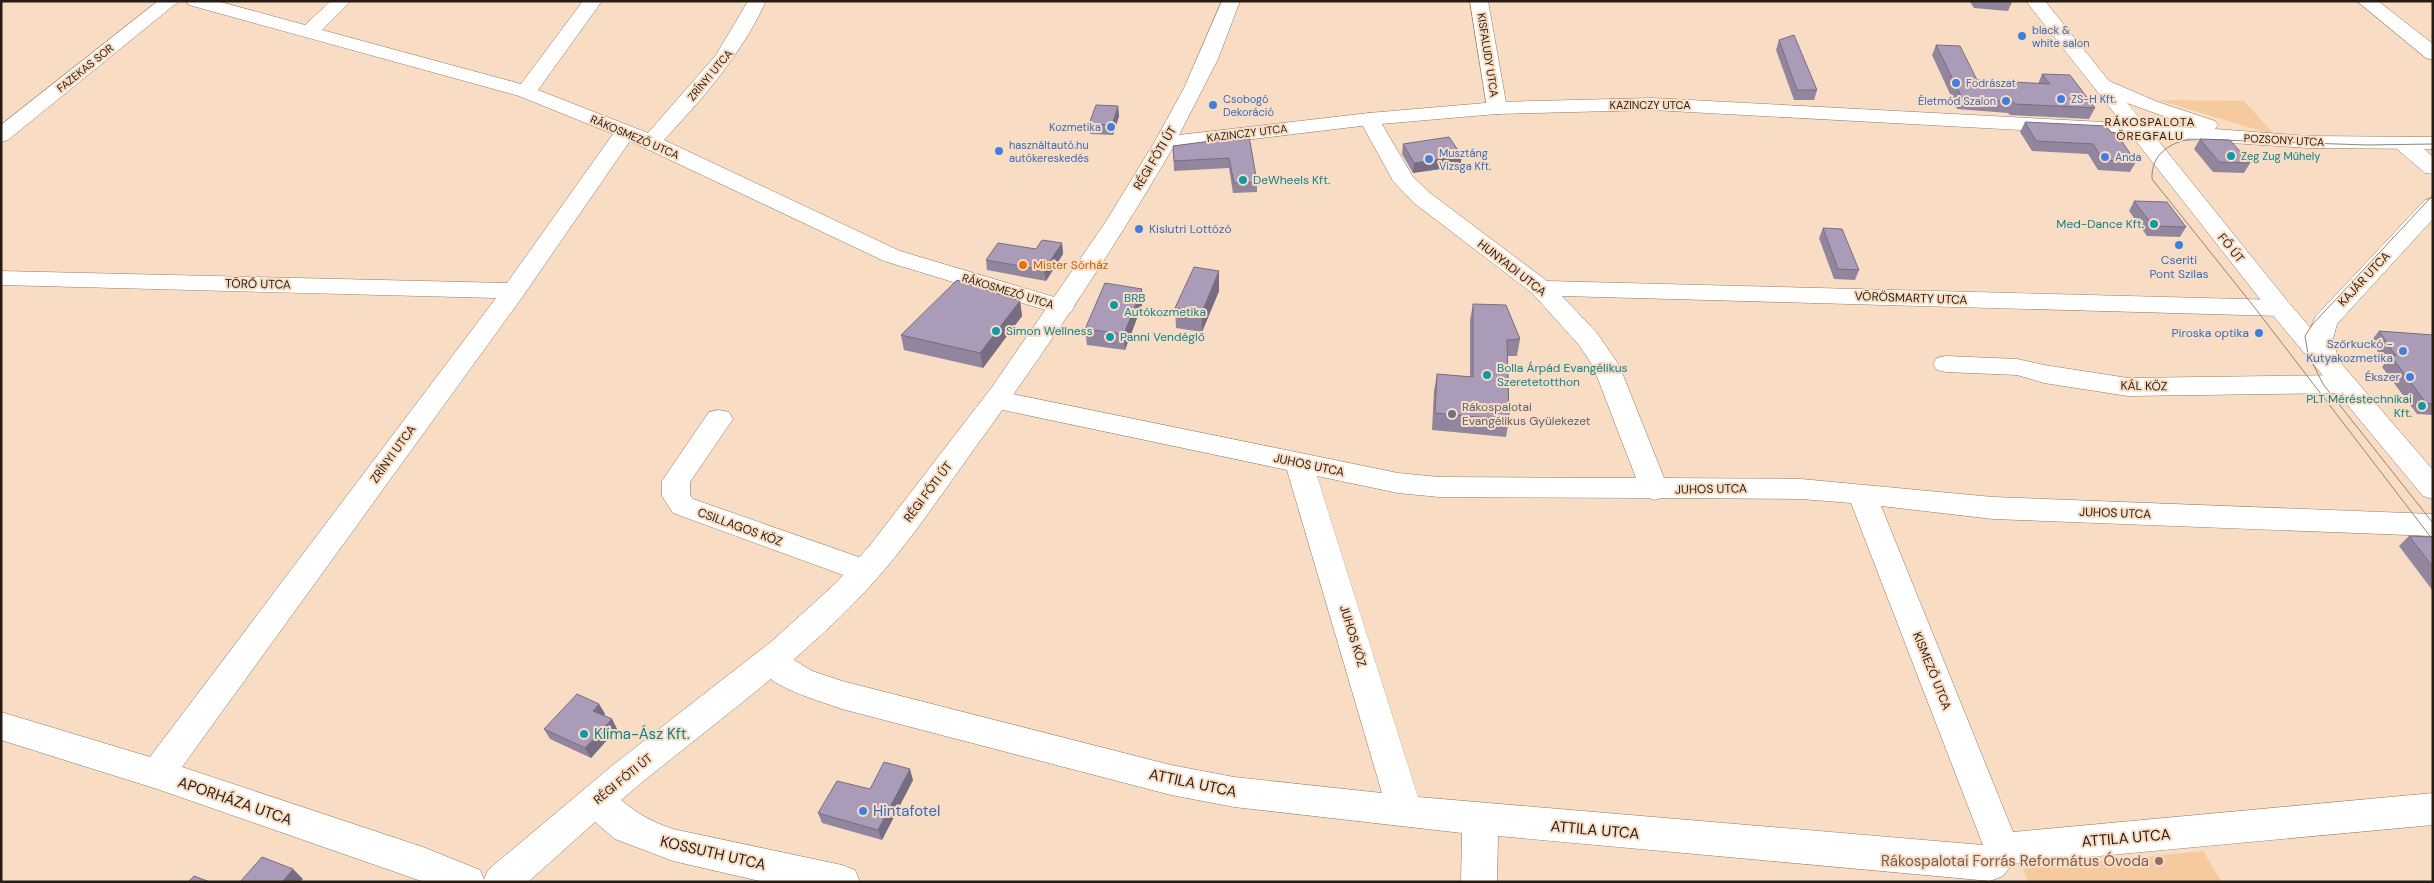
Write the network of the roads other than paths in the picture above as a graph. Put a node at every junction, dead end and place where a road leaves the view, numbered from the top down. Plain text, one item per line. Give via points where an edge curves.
1 (170, 1) edge
2 (195, 1) edge
3 (342, 1) edge
4 (594, 1) edge
5 (757, 1) edge
6 (1230, 1) edge
7 (1479, 1) edge
8 (2035, 1) edge
9 (2366, 1) edge
10 (309, 32) junction
11 (2433, 54) edge
12 (2103, 84) junction
13 (526, 92) junction
14 (1184, 108) junction
15 (1497, 108) junction
16 (1369, 119) junction
17 (2136, 130) junction
18 (626, 131) junction
19 (1240, 134) junction
20 (1, 136) edge
21 (2262, 139) junction
22 (651, 142) junction
23 (1166, 143) junction
24 (2433, 143) edge
25 (2404, 144) junction
26 (2433, 168) edge
27 (2433, 205) edge
28 (1, 278) edge
29 (1541, 288) junction
30 (514, 291) junction
31 (1062, 307) junction
32 (2280, 308) junction
33 (1946, 364) dead end
34 (2326, 364) junction
35 (2345, 384) junction
36 (998, 400) junction
37 (719, 419) dead end
38 (1300, 463) junction
39 (1655, 490) junction
40 (2433, 490) edge
41 (1862, 494) junction
42 (2433, 525) edge
43 (865, 571) junction
44 (770, 661) junction
45 (1, 726) edge
46 (157, 774) junction
47 (596, 801) junction
48 (2433, 809) edge
49 (1406, 810) junction
50 (1480, 819) junction
51 (1996, 865) edge
52 (467, 882) edge
53 (501, 882) edge
54 (842, 882) edge
55 (1479, 882) edge

1 - 20 street, FAZEKAS SOR
2 - 10 street, RÁKOSMEZŐ UTCA
3 - 10 street
4 - 13 street
5 - 22 street, ZRÍNYI UTCA via 728,56
6 - 14 street, RÉGI FÓTI ÚT via 1218,38
7 - 15 street, KISFALUDY UTCA
8 - 12 street, FŐ ÚT
9 - 11 street
10 - 13 street, RÁKOSMEZŐ UTCA
12 - 17 street, FŐ ÚT
12 - 21 street via 2178,115
13 - 18 street, RÁKOSMEZŐ UTCA
14 - 19 street via 1209,126
14 - 23 street, RÉGI FÓTI ÚT
15 - 16 street, KAZINCZY UTCA
15 - 17 street, KAZINCZY UTCA via 1652,104
16 - 19 street, KAZINCZY UTCA
16 - 29 street, HUNYADI UTCA via 1404,181
17 - 21 street, POZSONY UTCA
17 - 32 street, FŐ ÚT
18 - 22 street, RÁKOSMEZŐ UTCA
18 - 30 street, ZRÍNYI UTCA
19 - 23 street, KAZINCZY UTCA
21 - 25 street, POZSONY UTCA
22 - 31 street, RÁKOSMEZŐ UTCA via 892,256
23 - 31 street, RÉGI FÓTI ÚT
24 - 25 street, POZSONY UTCA
25 - 26 street
27 - 34 street, KAJÁR UTCA via 2325,322 2320,340
28 - 30 street, TÖRŐ UTCA
29 - 32 street, VÖRÖSMARTY UTCA
29 - 39 street, HUNYADI UTCA via 1588,339 1606,365
30 - 46 street, ZRÍNYI UTCA
31 - 36 street, RÉGI FÓTI ÚT
32 - 34 street, FŐ ÚT
33 - 35 street, KÁL KÖZ via 2016,367 2128,387
34 - 35 street, FŐ ÚT
35 - 40 street, FŐ ÚT
36 - 38 street, JUHOS UTCA
36 - 43 street, RÉGI FÓTI ÚT
37 - 43 street, CSILLAGOS KÖZ via 676,481 676,496 683,506
38 - 39 street, JUHOS UTCA via 1398,483 1439,487
38 - 49 street, JUHOS KÖZ
39 - 41 street, JUHOS UTCA via 1801,489
41 - 42 street, JUHOS UTCA via 1993,508
41 - 51 street, KISMEZŐ UTCA
43 - 44 street, RÉGI FÓTI ÚT via 828,610
44 - 47 street, RÉGI FÓTI ÚT
44 - 49 street, ATTILA UTCA via 801,681 842,695 1171,780 1234,792
45 - 46 street, APORHÁZA UTCA
46 - 52 street, APORHÁZA UTCA via 423,864
47 - 53 street, RÉGI FÓTI ÚT
47 - 54 street, KOSSUTH UTCA via 628,828 645,836
48 - 51 street, ATTILA UTCA
49 - 50 street, ATTILA UTCA
50 - 51 street, ATTILA UTCA
50 - 55 street

